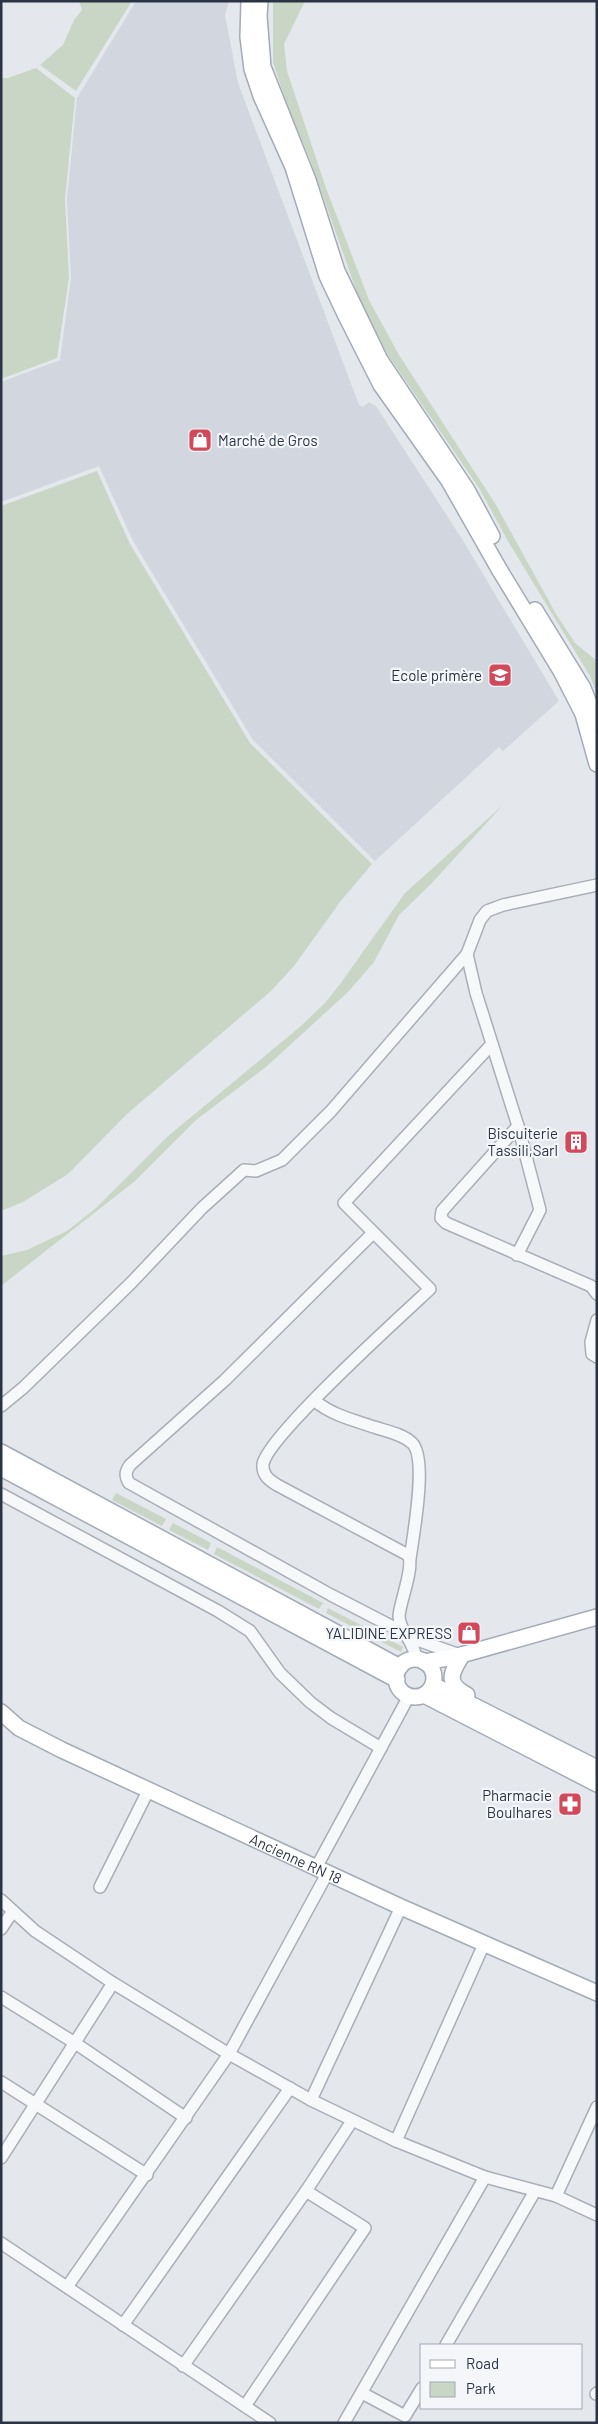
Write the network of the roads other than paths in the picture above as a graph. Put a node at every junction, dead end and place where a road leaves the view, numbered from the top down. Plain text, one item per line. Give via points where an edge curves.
1 (249, 1) edge
2 (260, 1) edge
3 (597, 722) edge
4 (597, 764) edge
5 (597, 885) edge
6 (467, 954) junction
7 (492, 1044) junction
8 (518, 1126) junction
9 (374, 1233) junction
10 (517, 1255) junction
11 (597, 1294) edge
12 (597, 1320) edge
13 (597, 1357) edge
14 (315, 1401) junction
15 (1, 1406) edge
16 (1, 1452) edge
17 (1, 1468) edge
18 (1, 1494) edge
19 (410, 1559) junction
20 (597, 1617) edge
21 (407, 1634) junction
22 (458, 1656) junction
23 (420, 1660) junction
24 (398, 1674) junction
25 (431, 1686) junction
26 (409, 1696) junction
27 (1, 1712) edge
28 (511, 1725) junction
29 (381, 1748) junction
30 (597, 1768) edge
31 (597, 1784) edge
32 (149, 1789) junction
33 (322, 1869) junction
34 (100, 1887) dead end
35 (1, 1900) edge
36 (401, 1907) junction
37 (13, 1911) junction
38 (1, 1929) edge
39 (484, 1944) junction
40 (113, 1983) junction
41 (597, 1993) edge
42 (1, 1997) edge
43 (75, 2043) junction
44 (229, 2054) junction
45 (1, 2082) edge
46 (290, 2088) junction
47 (311, 2100) junction
48 (36, 2105) junction
49 (597, 2108) edge
50 (186, 2118) junction
51 (352, 2121) junction
52 (396, 2141) junction
53 (1, 2158) edge
54 (147, 2175) junction
55 (485, 2177) junction
56 (306, 2191) junction
57 (535, 2191) junction
58 (556, 2196) junction
59 (597, 2215) edge
60 (1, 2243) edge
61 (67, 2287) junction
62 (123, 2325) junction
63 (447, 2344) edge
64 (183, 2366) junction
65 (420, 2391) edge
66 (362, 2393) junction
67 (245, 2406) junction
68 (270, 2423) edge
69 (344, 2423) edge

1 - 4 main road via 248,37 252,70 292,168 344,314 381,385 449,481 561,671 583,714
2 - 3 main road via 263,67 308,180 337,271 351,303 380,360 467,490 526,598 583,688
5 - 6 street via 487,911 480,920
6 - 7 street
6 - 15 street via 293,1150 282,1160 256,1171 244,1170
7 - 8 street
7 - 9 street via 344,1203
8 - 10 street via 540,1210
8 - 10 street via 442,1211 441,1218
9 - 14 street via 430,1289
9 - 21 street via 225,1380 130,1465 125,1474 129,1483
10 - 11 street via 591,1286
12 - 13 street via 592,1354
14 - 19 street via 344,1417 403,1437 417,1451 420,1470
14 - 19 street via 269,1450 263,1466 266,1478
16 - 24 main road
17 - 24 main road
18 - 29 street via 250,1631 294,1689 331,1718
19 - 21 street via 399,1617
20 - 22 main road
21 - 22 street
21 - 23 street
22 - 23 main road
22 - 25 main road
22 - 28 main road via 452,1673 455,1687 492,1708
23 - 24 main road via 407,1661
23 - 25 main road via 430,1667
24 - 26 main road via 400,1690
25 - 26 main road
25 - 28 main road
25 - 31 main road
26 - 29 street
27 - 32 main road, Ancienne RN 18 via 19,1728
28 - 30 main road
29 - 33 street
32 - 33 main road, Ancienne RN 18
32 - 34 street
33 - 36 main road, Ancienne RN 18
33 - 44 street
35 - 37 street
36 - 39 main road, Ancienne RN 18
36 - 47 street
37 - 38 street
37 - 40 street via 35,1930
39 - 41 main road, Ancienne RN 18
39 - 52 street
40 - 43 street
40 - 44 street
42 - 43 street
43 - 48 street
43 - 50 street
44 - 46 street
44 - 50 street
45 - 48 street
46 - 47 street
46 - 62 street
47 - 51 street
48 - 53 street
48 - 54 street
49 - 58 street
50 - 54 street
51 - 52 street
51 - 56 street
52 - 55 street
54 - 61 street
55 - 57 street
55 - 66 street
56 - 64 street
56 - 67 street via 366,2228
57 - 58 street
57 - 63 street
58 - 59 street
60 - 61 street
61 - 62 street
62 - 64 street
64 - 67 street
65 - 66 street via 405,2416
66 - 69 street
67 - 68 street

